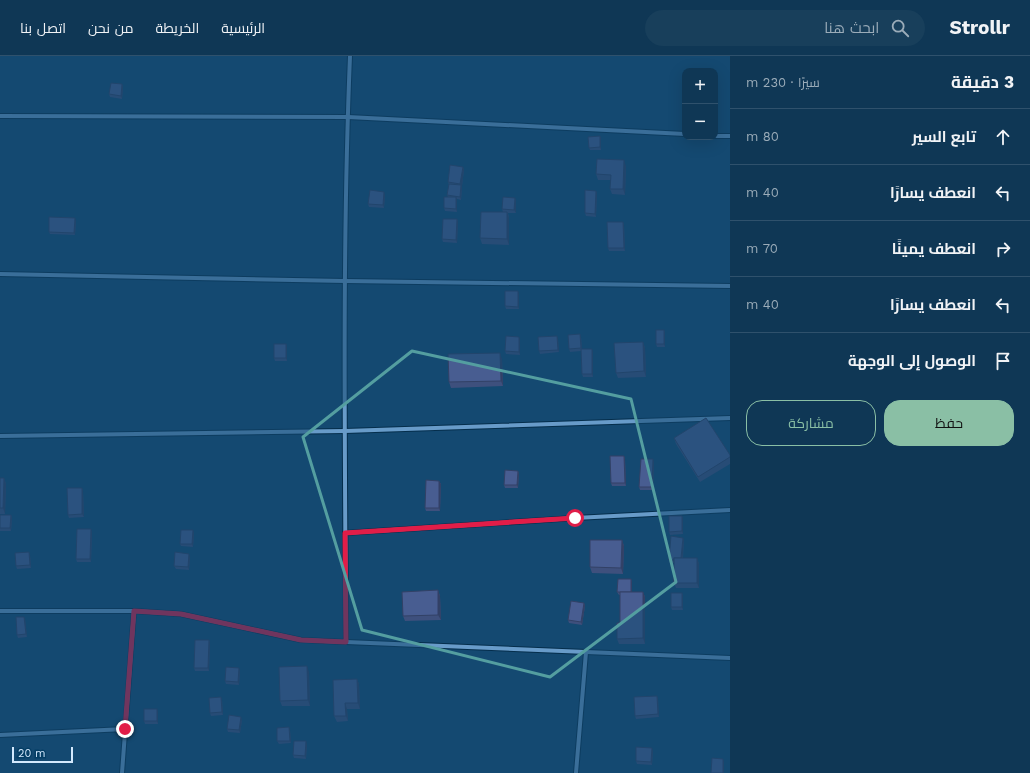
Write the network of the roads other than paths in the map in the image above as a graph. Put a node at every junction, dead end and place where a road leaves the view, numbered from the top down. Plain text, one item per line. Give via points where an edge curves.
1 (350, 56) edge
2 (0, 116) edge
3 (348, 118) junction
4 (682, 134) edge
5 (718, 136) edge
6 (730, 136) edge
7 (0, 274) edge
8 (345, 281) junction
9 (730, 286) edge
10 (730, 418) edge
11 (345, 431) junction
12 (0, 436) edge
13 (730, 510) edge
14 (345, 533) junction
15 (0, 611) edge
16 (134, 611) junction
17 (346, 642) junction
18 (586, 652) junction
19 (730, 658) edge
20 (125, 729) junction
21 (0, 735) edge
22 (122, 773) edge
23 (576, 773) edge

1 - 3 street
2 - 3 street
3 - 4 street
3 - 8 street
5 - 6 street
7 - 8 street
8 - 9 street
8 - 11 street
10 - 11 street
11 - 12 street
11 - 14 street
13 - 14 street
14 - 17 street
15 - 16 street
16 - 17 street via 181,614 301,640
16 - 20 street
17 - 18 street
18 - 19 street
18 - 23 street
20 - 21 street
20 - 22 street

